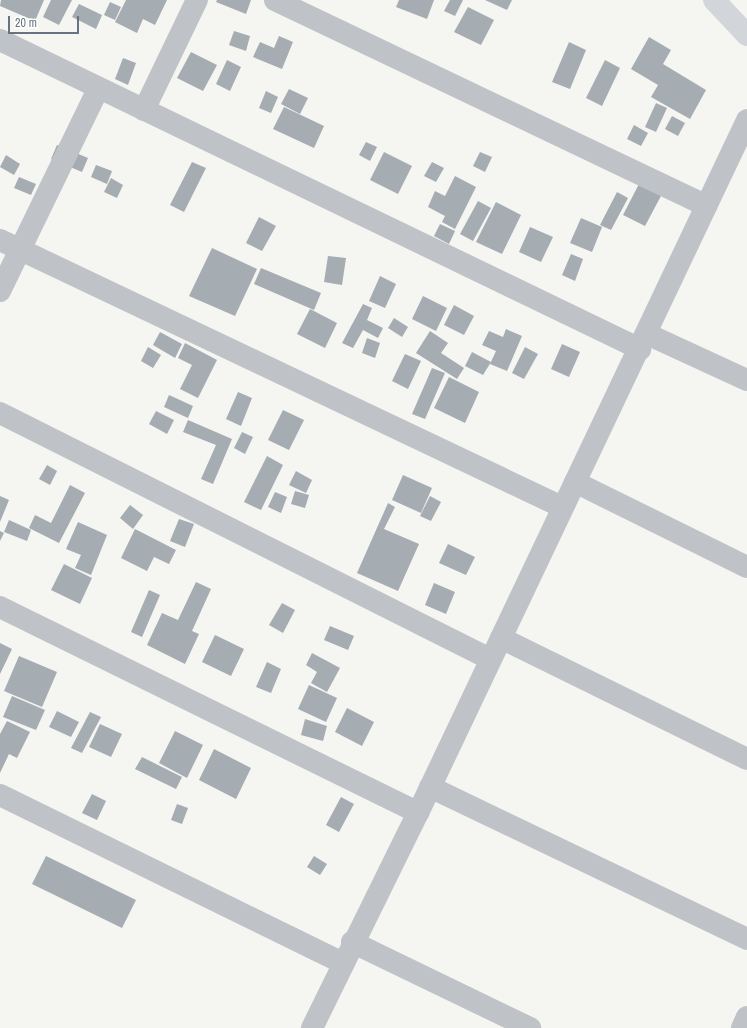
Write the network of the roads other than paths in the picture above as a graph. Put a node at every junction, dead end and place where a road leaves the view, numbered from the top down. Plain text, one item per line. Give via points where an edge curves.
1 (197, 0) edge
2 (275, 0) edge
3 (714, 0) edge
4 (747, 35) edge
5 (2, 47) edge
6 (98, 89) junction
7 (144, 110) junction
8 (747, 120) edge
9 (706, 206) junction
10 (0, 240) edge
11 (20, 249) junction
12 (0, 291) edge
13 (643, 342) junction
14 (747, 380) edge
15 (0, 413) edge
16 (575, 482) junction
17 (562, 508) junction
18 (747, 567) edge
19 (0, 607) edge
20 (501, 638) junction
21 (490, 659) junction
22 (747, 759) edge
23 (430, 787) junction
24 (0, 795) edge
25 (418, 813) junction
26 (747, 940) edge
27 (352, 942) junction
28 (343, 963) junction
29 (747, 1017) edge
30 (312, 1028) edge
31 (530, 1028) edge
32 (742, 1028) edge

1 - 7 street
2 - 9 street
3 - 4 main road
5 - 6 street
6 - 7 street
6 - 11 street
7 - 13 street
8 - 9 street
9 - 13 street
10 - 11 street
11 - 12 street
11 - 17 street
13 - 14 street
13 - 16 street
15 - 21 street
16 - 17 street
16 - 18 street
17 - 20 street
19 - 25 street
20 - 21 street
20 - 22 street
21 - 23 street
23 - 25 street
23 - 26 street
24 - 28 street
25 - 27 street
27 - 28 street
27 - 31 street
28 - 30 street
29 - 32 street

